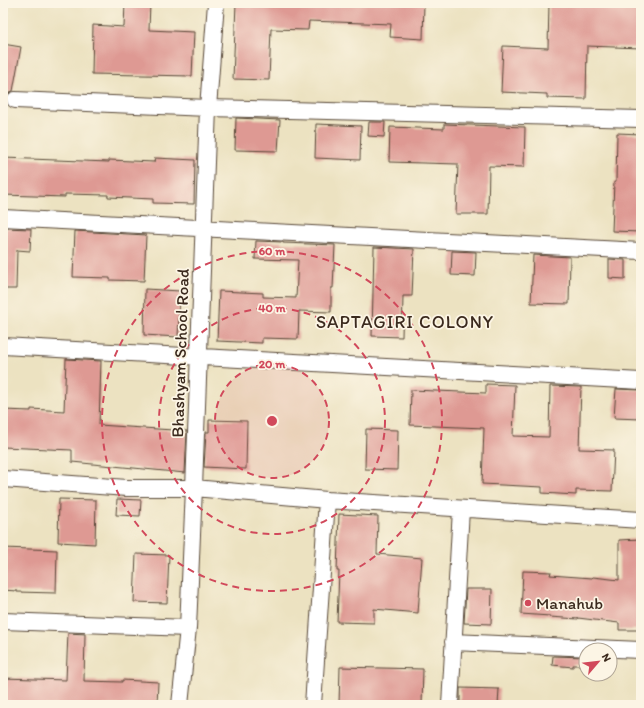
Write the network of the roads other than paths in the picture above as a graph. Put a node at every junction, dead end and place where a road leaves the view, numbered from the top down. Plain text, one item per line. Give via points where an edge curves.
1 (216, 3) edge
2 (15, 100) dead end
3 (208, 108) junction
4 (641, 119) edge
5 (3, 218) edge
6 (203, 229) junction
7 (641, 251) edge
8 (3, 346) edge
9 (199, 357) junction
10 (641, 381) edge
11 (3, 479) edge
12 (194, 488) junction
13 (327, 500) junction
14 (461, 509) junction
15 (641, 520) edge
16 (3, 621) edge
17 (188, 628) junction
18 (453, 642) junction
19 (641, 650) edge
20 (180, 705) edge
21 (313, 705) edge
22 (450, 705) edge

1 - 3 street, Bhashyam School Road
2 - 3 street
3 - 4 street
3 - 6 street, Bhashyam School Road
5 - 6 street
6 - 7 street
6 - 9 street, Bhashyam School Road
8 - 9 street
9 - 10 street
9 - 12 street, Bhashyam School Road
11 - 12 street via 127,488
12 - 13 street
12 - 17 street, Bhashyam School Road
13 - 14 street
13 - 21 street
14 - 15 street
14 - 18 street
16 - 17 street
17 - 20 street, Bhashyam School Road
18 - 19 street
18 - 22 street

